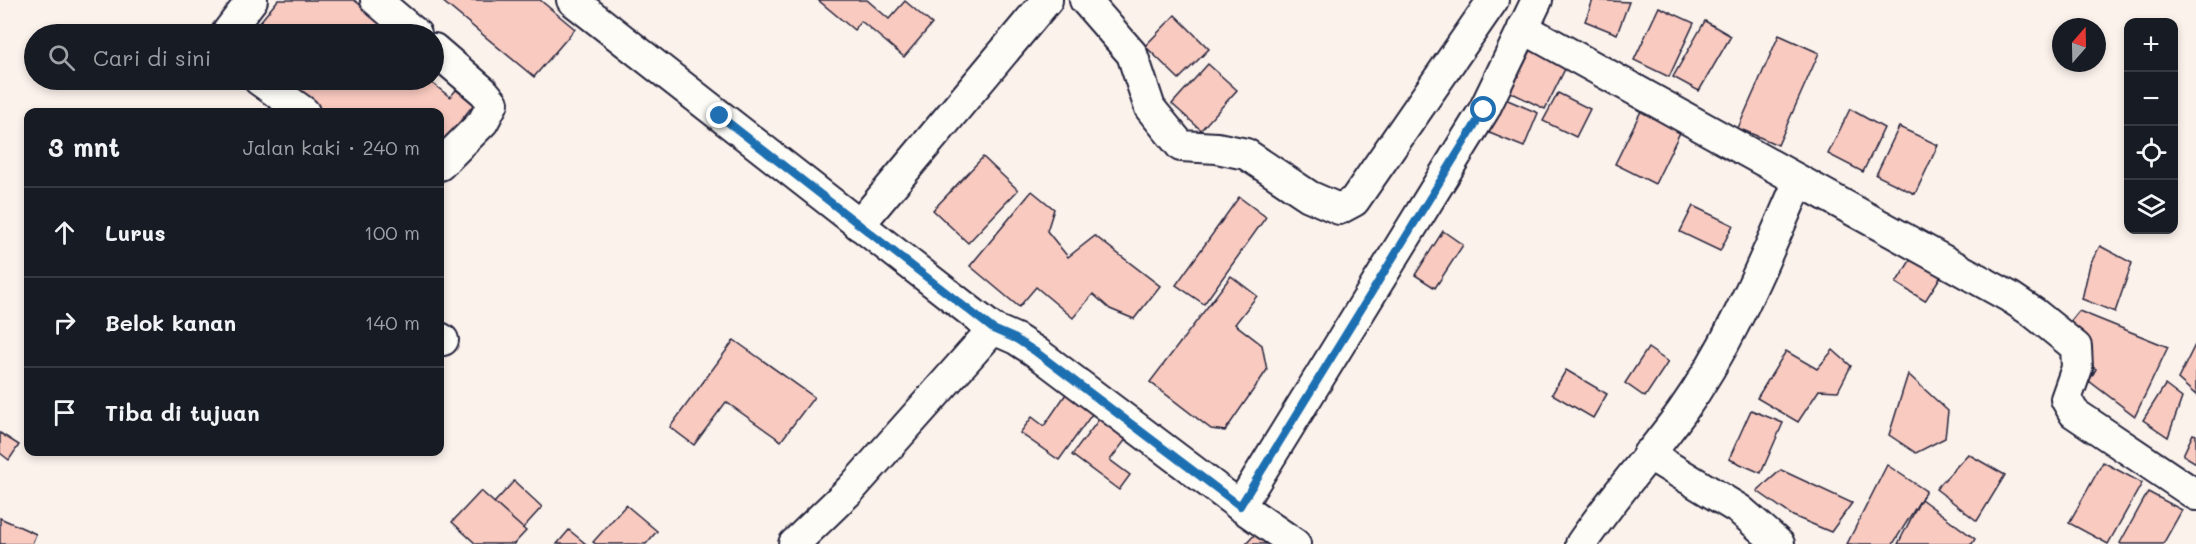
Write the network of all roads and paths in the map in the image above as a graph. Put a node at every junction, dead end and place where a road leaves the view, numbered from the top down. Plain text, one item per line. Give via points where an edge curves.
1 (252, 0) edge
2 (376, 0) edge
3 (572, 0) edge
4 (1047, 0) edge
5 (1085, 0) edge
6 (1492, 0) edge
7 (1537, 0) edge
8 (234, 24) edge
9 (404, 24) edge
10 (1523, 28) junction
11 (444, 58) edge
12 (273, 90) edge
13 (298, 108) edge
14 (444, 161) edge
15 (1799, 181) junction
16 (859, 225) junction
17 (993, 329) junction
18 (1648, 454) junction
19 (2196, 495) edge
20 (1240, 506) junction
21 (794, 544) edge
22 (1295, 544) edge
23 (1581, 544) edge
24 (1779, 544) edge

1 - 8 street
2 - 9 street
3 - 16 street
4 - 16 street
5 - 6 street via 1132,54 1150,108 1181,146 1246,154 1309,196 1338,210 1354,201
7 - 10 street
10 - 15 street
10 - 20 street via 1484,110
11 - 14 street via 493,103 483,122
12 - 13 street
15 - 18 street via 1734,327 1681,412
15 - 19 street via 2034,313 2076,347 2077,368 2066,399 2074,413
16 - 17 street
17 - 20 street via 1036,352
17 - 21 street via 851,489
18 - 23 street
18 - 24 street via 1740,510
20 - 22 street

